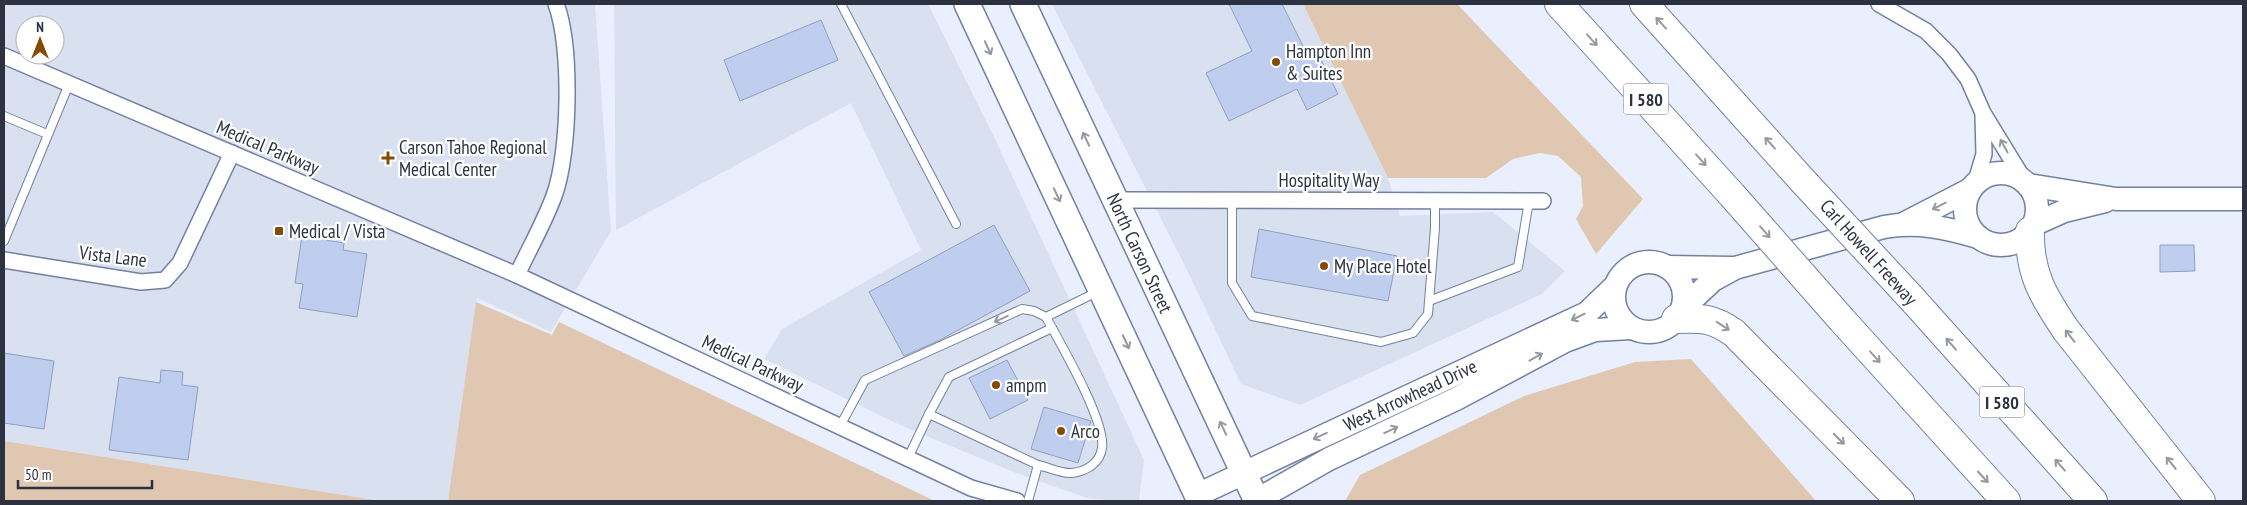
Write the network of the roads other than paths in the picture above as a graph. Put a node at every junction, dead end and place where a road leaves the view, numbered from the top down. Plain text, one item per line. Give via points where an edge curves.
1 (556, 4) edge
2 (841, 4) edge
3 (968, 4) edge
4 (1023, 4) edge
5 (1559, 4) edge
6 (1644, 4) edge
7 (1880, 4) edge
8 (4, 56) edge
9 (69, 84) junction
10 (1983, 113) junction
11 (4, 116) edge
12 (47, 134) junction
13 (232, 153) junction
14 (2026, 182) junction
15 (1974, 185) junction
16 (2116, 199) junction
17 (2243, 199) edge
18 (1115, 200) junction
19 (1232, 200) junction
20 (1435, 201) junction
21 (1536, 201) joint
22 (1906, 223) junction
23 (956, 224) dead end
24 (2032, 227) junction
25 (1978, 237) junction
26 (4, 241) edge
27 (4, 260) edge
28 (1667, 267) junction
29 (1735, 268) junction
30 (517, 276) junction
31 (1615, 286) junction
32 (1101, 290) junction
33 (1428, 302) junction
34 (1679, 314) junction
35 (1046, 317) junction
36 (1052, 328) junction
37 (1632, 328) junction
38 (929, 414) junction
39 (840, 426) junction
40 (908, 458) junction
41 (1038, 465) junction
42 (1243, 473) junction
43 (971, 488) junction
44 (1194, 499) edge
45 (982, 501) edge
46 (1017, 501) edge
47 (1028, 501) edge
48 (1256, 501) edge
49 (1900, 501) edge
50 (2006, 501) edge
51 (2093, 501) edge
52 (2201, 501) edge

1 - 30 street via 563,29 567,91 565,138 555,195
2 - 23 lane
3 -> 32 main road
18 -> 4 main road, North Carson Street
5 -> 50 highway, I 580, bridge
51 -> 6 highway, Carl Howell Freeway / I 580, bridge
7 - 10 street via 1926,31 1949,54 1968,79
8 - 9 street, Medical Parkway
9 - 12 lane
9 - 13 street, Medical Parkway
14 -> 10 street
10 - 15 street via 1984,154
11 - 12 lane
12 - 26 lane
13 - 27 street, Vista Lane via 180,263 165,280 141,282
13 - 30 street, Medical Parkway
14 - 15 main road via 2009,173 1992,173
14 - 16 main road
14 - 24 main road via 2033,190 2038,205
15 -> 22 main road
15 - 25 main road via 1968,194 1965,214 1970,228
16 - 17 main road
16 - 24 main road via 2064,211
18 - 19 street, Hospitality Way
42 -> 18 main road, North Carson Street
19 - 20 street, Hospitality Way
19 - 33 lane via 1232,283 1252,316 1381,342 1413,332 1428,314
20 - 21 street, Hospitality Way
20 - 33 lane
21 - 33 lane via 1518,268
22 - 25 main road
22 - 29 main road
24 - 25 main road via 2026,236 2010,244 1993,244
52 -> 24 highway via 2049,305 2036,281 2030,246
28 - 29 main road
28 - 31 main road via 1654,262 1635,264 1625,271
28 - 34 main road via 1678,277 1683,291
29 - 34 main road via 1713,280
30 - 39 street, Medical Parkway
31 - 37 main road via 1614,303 1618,314
31 -> 42 main road, West Arrowhead Drive via 1587,313
32 - 35 lane
32 -> 44 main road
34 - 37 main road via 1659,330 1647,332
34 -> 49 highway via 1719,322 1734,333
35 - 36 lane
35 -> 39 lane via 1022,310 865,380
36 - 38 lane via 950,377
36 - 41 lane via 1090,403 1102,437 1102,449 1088,470 1070,473
48 -> 37 main road, West Arrowhead Drive via 1329,459 1456,399 1565,341 1595,330
38 - 40 lane
38 - 41 lane
39 - 40 street, Medical Parkway
40 - 43 street, Medical Parkway
41 - 47 lane
42 - 44 main road, West Arrowhead Drive
42 - 48 main road, North Carson Street
43 - 45 street, Medical Parkway
43 - 46 street, Medical Parkway

